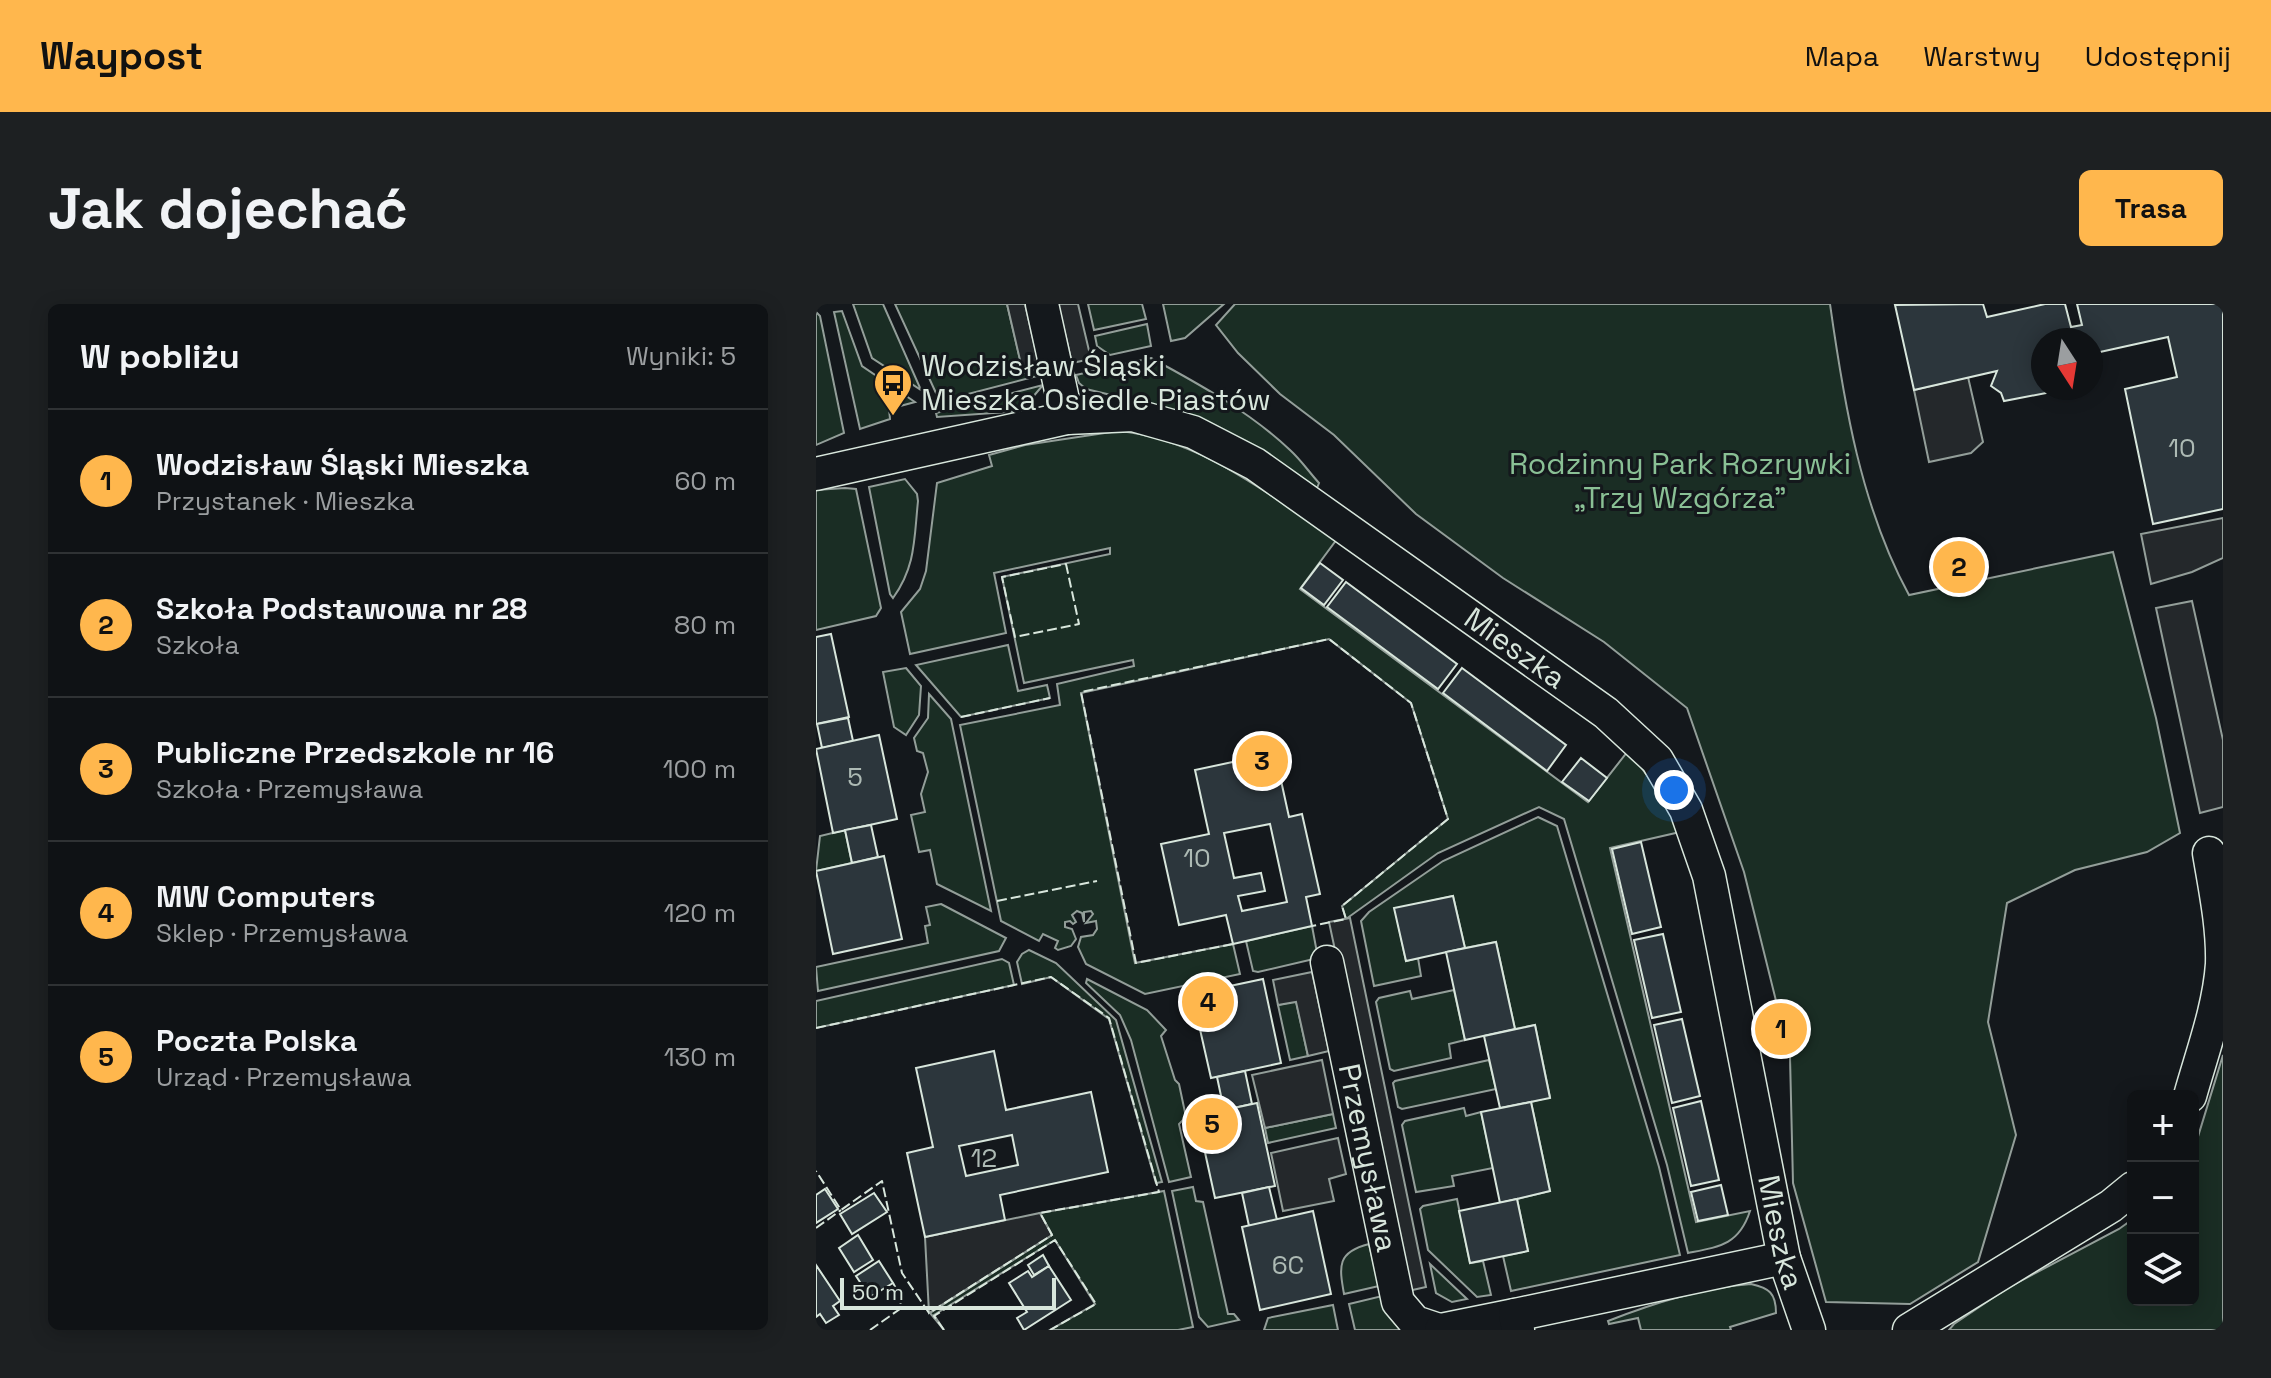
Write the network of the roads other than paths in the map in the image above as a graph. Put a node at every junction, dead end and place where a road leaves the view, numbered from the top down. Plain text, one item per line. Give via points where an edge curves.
1 (1042, 304) edge
2 (1067, 418) junction
3 (816, 474) edge
4 (2209, 853) dead end
5 (1327, 962) dead end
6 (2192, 1090) edge
7 (2127, 1193) edge
8 (1784, 1258) junction
9 (1517, 1323) edge
10 (1440, 1330) edge
11 (1809, 1330) edge
12 (1909, 1330) edge

1 - 2 street
2 - 3 street, Mieszka
2 - 8 street, Mieszka via 1133,415 1193,432 1255,464 1606,713 1657,760 1686,810 1709,876
4 - 6 street via 2222,965
5 - 10 street, Przemysława via 1398,1302 1415,1322
7 - 12 street
8 - 9 street, Przemysława
8 - 11 street, Mieszka
9 - 10 street, Przemysława

